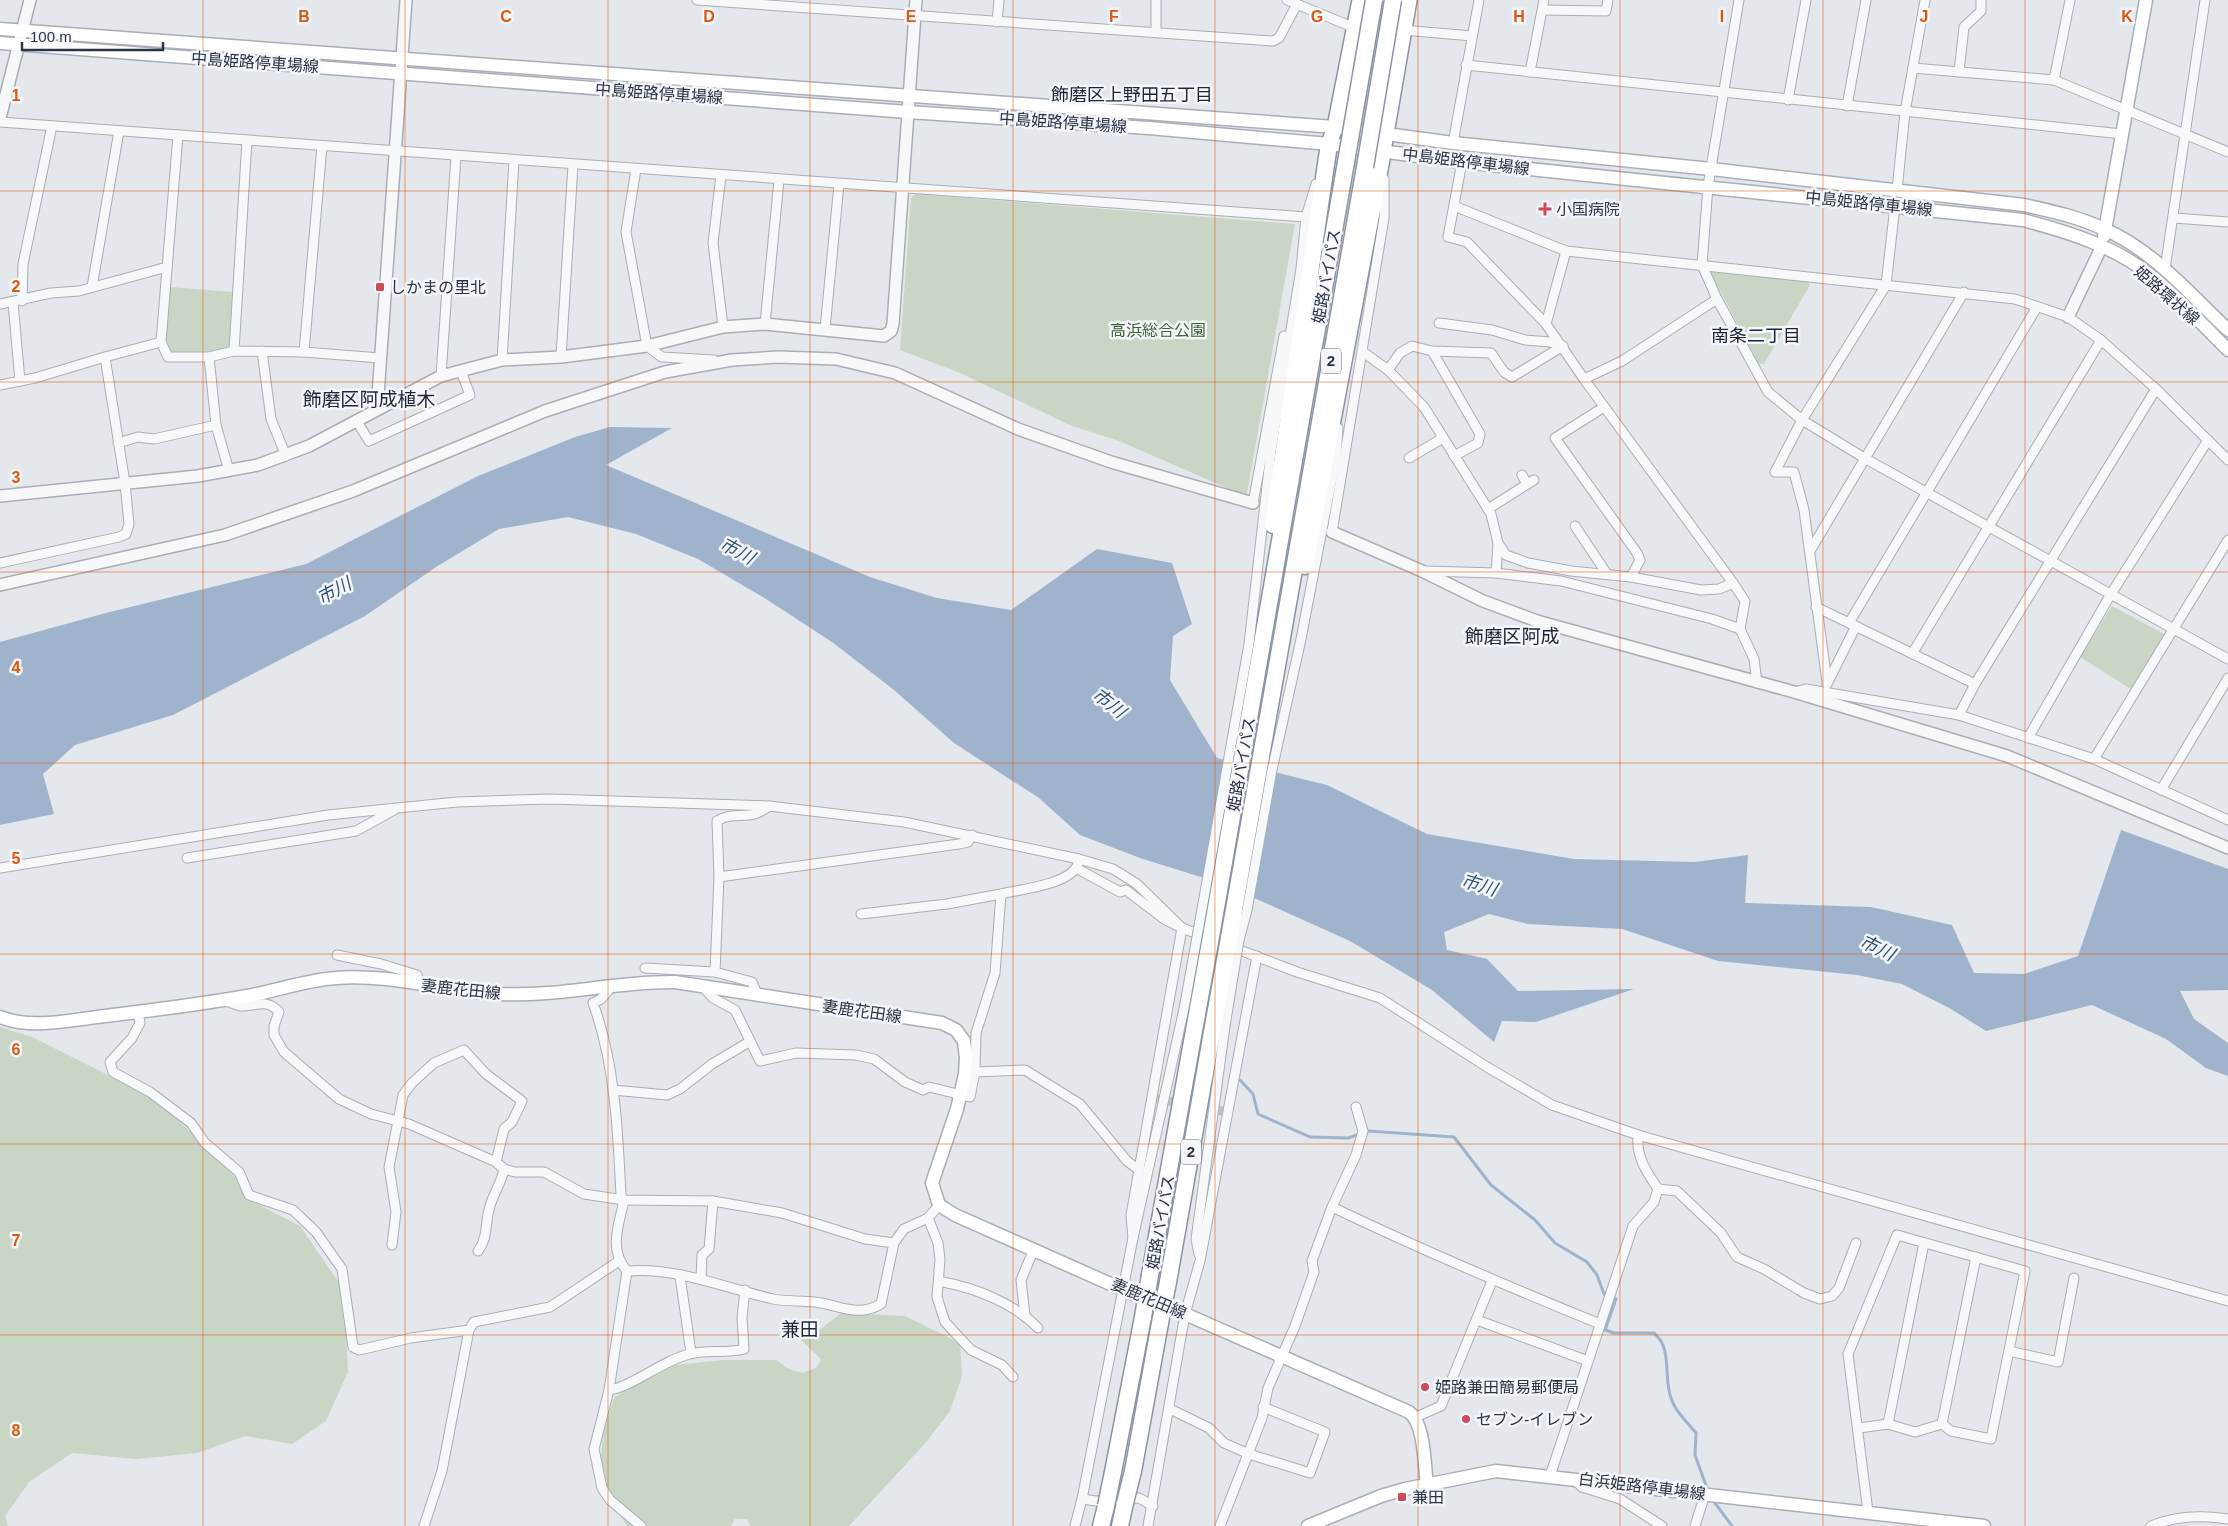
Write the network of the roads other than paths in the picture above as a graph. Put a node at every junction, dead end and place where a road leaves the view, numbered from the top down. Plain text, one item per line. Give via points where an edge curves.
1 (30, 0) edge
2 (406, 0) edge
3 (697, 0) edge
4 (711, 0) edge
5 (844, 0) edge
6 (916, 0) edge
7 (1000, 0) edge
8 (1156, 0) edge
9 (1287, 0) edge
10 (1360, 0) edge
11 (1374, 0) edge
12 (1393, 0) edge
13 (1409, 0) edge
14 (1479, 0) edge
15 (1544, 0) edge
16 (1608, 0) edge
17 (1739, 0) edge
18 (1806, 0) edge
19 (1866, 0) edge
20 (1925, 0) edge
21 (1981, 0) edge
22 (2070, 0) edge
23 (2146, 0) edge
24 (2205, 0) edge
25 (772, 2) edge
26 (1297, 4) junction
27 (1543, 10) junction
28 (843, 11) junction
29 (915, 16) junction
30 (997, 22) junction
31 (1355, 28) junction
32 (0, 29) edge
33 (24, 30) junction
34 (1404, 30) junction
35 (1156, 32) junction
36 (1472, 36) junction
37 (0, 43) edge
38 (19, 44) junction
39 (402, 58) junction
40 (1466, 65) junction
41 (1913, 68) junction
42 (1530, 72) junction
43 (1958, 72) junction
44 (401, 73) junction
45 (2054, 80) junction
46 (1724, 94) junction
47 (908, 96) junction
48 (1788, 100) junction
49 (1847, 106) junction
50 (2127, 109) junction
51 (908, 112) junction
52 (1905, 112) junction
53 (0, 120) edge
54 (52, 126) junction
55 (1335, 127) junction
56 (119, 131) junction
57 (1386, 132) junction
58 (2185, 133) junction
59 (2122, 134) junction
60 (178, 135) junction
61 (247, 140) junction
62 (1453, 143) junction
63 (1329, 144) junction
64 (322, 146) junction
65 (395, 151) junction
66 (1384, 151) junction
67 (2228, 152) edge
68 (456, 156) junction
69 (514, 161) junction
70 (1462, 162) junction
71 (573, 165) junction
72 (636, 169) junction
73 (1711, 169) junction
74 (721, 175) junction
75 (779, 180) junction
76 (839, 184) junction
77 (1708, 186) junction
78 (902, 189) junction
79 (1897, 190) junction
80 (1454, 206) junction
81 (1895, 206) junction
82 (1306, 217) junction
83 (2174, 218) junction
84 (2228, 222) edge
85 (2105, 229) junction
86 (2102, 246) junction
87 (1566, 251) junction
88 (1702, 265) junction
89 (167, 267) junction
90 (1300, 269) junction
91 (2165, 269) junction
92 (1886, 285) junction
93 (92, 287) junction
94 (1964, 292) junction
95 (1717, 299) junction
96 (18, 302) junction
97 (0, 304) edge
98 (2038, 307) junction
99 (2068, 317) junction
100 (1439, 323) dead end
101 (765, 324) junction
102 (1546, 324) junction
103 (722, 327) junction
104 (825, 329) junction
105 (2228, 330) edge
106 (2101, 340) junction
107 (161, 342) junction
108 (647, 346) junction
109 (1563, 346) junction
110 (2228, 350) edge
111 (234, 351) junction
112 (262, 351) junction
113 (1432, 351) junction
114 (304, 352) junction
115 (1363, 352) junction
116 (105, 357) junction
117 (209, 357) junction
118 (561, 357) junction
119 (380, 358) junction
120 (502, 360) junction
121 (732, 360) junction
122 (1388, 370) junction
123 (461, 371) junction
124 (441, 376) junction
125 (1584, 379) junction
126 (20, 381) junction
127 (0, 384) edge
128 (2156, 389) junction
129 (1291, 392) junction
130 (1604, 406) junction
131 (377, 409) junction
132 (356, 420) junction
133 (1802, 420) junction
134 (216, 425) junction
135 (1443, 438) junction
136 (2208, 440) junction
137 (118, 443) junction
138 (1271, 451) junction
139 (286, 456) junction
140 (1454, 456) junction
141 (1409, 458) dead end
142 (1866, 459) junction
143 (2228, 460) edge
144 (229, 471) junction
145 (1522, 475) dead end
146 (126, 484) junction
147 (1927, 493) junction
148 (0, 496) edge
149 (1253, 504) joint
150 (1488, 509) junction
151 (1576, 526) dead end
152 (1988, 527) junction
153 (1332, 532) joint
154 (2228, 540) edge
155 (1498, 543) junction
156 (1270, 544) junction
157 (1810, 551) junction
158 (1306, 558) junction
159 (2051, 562) junction
160 (0, 563) edge
161 (1422, 571) junction
162 (1496, 573) junction
163 (1607, 574) junction
164 (1630, 577) junction
165 (1733, 583) junction
166 (0, 585) edge
167 (2111, 594) junction
168 (1816, 607) junction
169 (1852, 624) junction
170 (2175, 628) junction
171 (1740, 629) junction
172 (1912, 654) junction
173 (2228, 659) edge
174 (2228, 678) edge
175 (1827, 682) junction
176 (1757, 683) junction
177 (1975, 684) junction
178 (1794, 692) junction
179 (1825, 692) junction
180 (1959, 715) junction
181 (2028, 738) junction
182 (2094, 760) junction
183 (2161, 790) junction
184 (769, 806) junction
185 (396, 808) junction
186 (2227, 818) edge
187 (972, 835) junction
188 (2228, 848) edge
189 (187, 858) dead end
190 (1080, 859) junction
191 (0, 868) edge
192 (1076, 868) junction
193 (719, 877) junction
194 (1001, 894) junction
195 (1211, 896) junction
196 (1241, 908) junction
197 (861, 914) dead end
198 (1182, 928) junction
199 (337, 955) dead end
200 (1257, 956) junction
201 (645, 968) dead end
202 (715, 972) junction
203 (673, 976) junction
204 (421, 985) junction
205 (701, 985) junction
206 (612, 986) junction
207 (758, 996) junction
208 (223, 1000) junction
209 (138, 1012) junction
210 (1190, 1012) junction
211 (0, 1018) edge
212 (1220, 1024) junction
213 (749, 1042) junction
214 (975, 1072) junction
215 (613, 1090) junction
216 (960, 1096) junction
217 (1356, 1107) dead end
218 (399, 1121) junction
219 (1638, 1136) junction
220 (496, 1162) junction
221 (504, 1169) junction
222 (1139, 1170) junction
223 (1658, 1189) junction
224 (624, 1200) junction
225 (713, 1201) junction
226 (939, 1205) junction
227 (1332, 1207) junction
228 (928, 1218) junction
229 (1133, 1238) junction
230 (894, 1243) junction
231 (1856, 1243) dead end
232 (1924, 1243) junction
233 (392, 1245) dead end
234 (1034, 1249) junction
235 (478, 1251) dead end
236 (1976, 1257) junction
237 (619, 1261) junction
238 (1200, 1261) junction
239 (627, 1271) junction
240 (680, 1276) junction
241 (2074, 1278) dead end
242 (701, 1279) junction
243 (1492, 1281) junction
244 (943, 1282) dead end
245 (1124, 1288) junction
246 (745, 1290) junction
247 (2228, 1301) edge
248 (1185, 1314) junction
249 (1026, 1315) junction
250 (1477, 1320) junction
251 (1600, 1324) junction
252 (1038, 1328) dead end
253 (469, 1330) junction
254 (2009, 1351) junction
255 (690, 1354) junction
256 (1282, 1356) junction
257 (1588, 1361) junction
258 (1013, 1377) dead end
259 (609, 1390) junction
260 (1263, 1407) junction
261 (1170, 1409) junction
262 (1416, 1417) junction
263 (1888, 1424) junction
264 (1942, 1424) junction
265 (1858, 1428) junction
266 (1249, 1454) junction
267 (1550, 1476) junction
268 (1572, 1478) junction
269 (1427, 1484) junction
270 (1622, 1484) junction
271 (1709, 1494) junction
272 (1082, 1499) junction
273 (1620, 1499) junction
274 (1153, 1506) junction
275 (1868, 1512) junction
276 (2228, 1519) edge
277 (1325, 1523) edge
278 (1311, 1525) edge
279 (424, 1526) edge
280 (641, 1526) edge
281 (1075, 1526) edge
282 (1101, 1526) edge
283 (1120, 1526) edge
284 (1148, 1526) edge
285 (1220, 1526) edge
286 (1662, 1526) edge
287 (1695, 1526) edge
288 (1984, 1526) edge
289 (2151, 1526) edge

1 - 33 street
2 - 39 street
3 - 4 street
4 - 25 street
5 - 28 street
6 - 29 street
7 - 30 street
8 - 35 street
9 - 26 street
10 - 31 highway
11 - 156 highway, 姫路バイパス / 2, bridge via 1346,162
12 - 158 highway, 姫路バイパス / 2, bridge
13 - 34 highway
14 - 36 street
15 - 27 street
16 - 27 street via 1606,12
17 - 46 street
18 - 48 street
19 - 49 street
20 - 41 street
21 - 43 street via 1981,11 1964,27
22 - 45 street
23 - 50 main road
24 - 58 street
25 - 28 street
26 - 31 street
26 - 35 street via 1279,38 1273,41
27 - 42 street
28 - 29 street
29 - 30 street
29 - 47 street
30 - 35 street
31 - 55 highway
32 - 33 main road, 中島姫路停車場線
33 - 38 street
33 - 39 main road, 中島姫路停車場線
34 - 36 street
34 - 57 highway
36 - 40 street
37 - 38 main road, 中島姫路停車場線
38 - 44 main road, 中島姫路停車場線
38 - 53 street
39 - 44 street
39 - 47 main road, 中島姫路停車場線
40 - 42 street
40 - 62 street
41 - 43 street
41 - 52 street
42 - 46 street
43 - 45 street
44 - 51 main road, 中島姫路停車場線
44 - 65 street
45 - 50 street
46 - 48 street
46 - 73 street
47 - 51 street
47 - 55 main road, 中島姫路停車場線
48 - 49 street
49 - 52 street
50 - 58 street
50 - 59 main road
51 - 63 main road, 中島姫路停車場線
51 - 78 street
52 - 59 street
52 - 79 street
53 - 54 street
54 - 56 street
54 - 96 street
55 - 57 main road, 中島姫路停車場線
55 - 63 highway
56 - 60 street
56 - 93 street
57 - 62 main road, 中島姫路停車場線
57 - 66 highway
58 - 67 street
58 - 83 street
59 - 85 main road
60 - 61 street
60 - 89 street
61 - 64 street
61 - 111 street
62 - 73 main road, 中島姫路停車場線
63 - 66 main road, 中島姫路停車場線
63 - 82 street
63 - 129 highway
64 - 65 street
64 - 114 street
65 - 68 street
65 - 119 street
66 - 70 main road, 中島姫路停車場線
66 - 115 street via 1384,218
66 - 158 highway
68 - 69 street
68 - 124 street
69 - 71 street
69 - 120 street
70 - 77 main road, 中島姫路停車場線
70 - 80 street
71 - 72 street
71 - 118 street
72 - 74 street
72 - 108 street via 626,232
73 - 77 street
73 - 79 main road, 中島姫路停車場線
74 - 75 street
74 - 103 street via 713,243
75 - 76 street
75 - 101 street
76 - 78 street
76 - 104 street
77 - 81 main road, 中島姫路停車場線
77 - 88 street
78 - 82 street
78 - 104 street via 890,331 884,336
79 - 85 main road, 中島姫路停車場線 via 2024,205
80 - 87 street
80 - 102 street via 1448,237 1467,242
81 - 86 main road, 中島姫路停車場線 via 2023,220
81 - 92 street
82 - 90 street
83 - 84 street
83 - 91 street
85 - 86 main road
85 - 91 main road, 姫路環状線
86 - 99 street
86 - 110 main road, 姫路環状線 via 2154,278
87 - 88 street
87 - 102 street
88 - 92 street
88 - 95 street
89 - 93 street
89 - 107 street
90 - 138 street
90 - 149 street via 1293,290
91 - 105 main road, 姫路環状線
92 - 94 street
92 - 133 street
93 - 96 street
94 - 98 street via 2015,299
94 - 142 street
95 - 125 street via 1622,361
95 - 133 street via 1768,392
96 - 97 street
96 - 126 street
98 - 99 street
98 - 147 street
99 - 106 street
100 - 109 street via 1492,330 1525,340
101 - 103 street
101 - 104 street
102 - 109 street
103 - 108 street
106 - 128 street
106 - 152 street
107 - 116 street
107 - 117 street via 168,357
108 - 118 street
108 - 121 street via 662,357
109 - 113 street via 1512,377 1504,372 1491,353
109 - 125 street
111 - 112 street
111 - 117 street
112 - 114 street
112 - 139 street via 271,419
113 - 122 street via 1412,346 1400,353
113 - 140 street via 1480,434 1478,443
114 - 119 street
115 - 122 street
115 - 153 street
116 - 126 street
116 - 137 street
117 - 134 street
118 - 120 street
119 - 131 street
120 - 123 street
121 - 149 street via 778,357 836,359 895,373 1018,429 1111,462
121 - 166 street via 665,372 545,411 353,491 225,535
122 - 135 street via 1424,407
123 - 124 street
123 - 132 street via 470,395 435,412 369,441
124 - 131 street
125 - 130 street
126 - 127 street
128 - 136 street
128 - 159 street
129 - 138 highway
129 - 156 highway
130 - 164 street via 1555,438 1637,553 1640,560
130 - 165 street
131 - 132 street
132 - 139 street
133 - 142 street
133 - 157 street via 1775,472 1794,472
134 - 137 street via 154,439 138,437
134 - 144 street
135 - 140 street
135 - 141 street
136 - 143 street
136 - 167 street
137 - 146 street
138 - 156 street
139 - 144 street
140 - 150 street
142 - 147 street
142 - 157 street
144 - 146 street
145 - 150 street via 1530,482
146 - 148 street
146 - 160 street via 129,524 126,534
147 - 152 street
147 - 169 street
150 - 155 street
151 - 163 street
152 - 159 street
152 - 172 street
153 - 161 street
154 - 170 street
155 - 162 street
155 - 163 street via 1506,556 1528,563
156 - 195 street via 1249,644
156 - 195 highway, 姫路バイパス / 2 via 1265,620
157 - 168 street
158 - 196 street via 1272,770
158 - 196 highway, 姫路バイパス / 2 via 1269,712
159 - 167 street
159 - 177 street
161 - 162 street
161 - 176 street via 1484,601 1537,621
162 - 171 street via 1594,588
163 - 164 street
164 - 165 street via 1701,590 1718,589
165 - 171 street via 1744,601
167 - 170 street
167 - 181 street
168 - 169 street
168 - 175 street
169 - 172 street
169 - 175 street
170 - 173 street
170 - 182 street
171 - 176 street via 1754,659
172 - 177 street
174 - 183 street
175 - 179 street
176 - 178 street
177 - 180 street
178 - 179 street via 1806,689
178 - 188 street via 2006,756
179 - 180 street
180 - 181 street
181 - 182 street
182 - 183 street
183 - 186 street
184 - 185 street via 550,799
184 - 187 street via 904,822
184 - 193 street via 758,815 726,816 717,821
185 - 189 street via 356,831
185 - 191 street via 328,815
187 - 190 street
187 - 193 street via 968,842 959,844
190 - 192 street
190 - 198 street via 1113,868 1137,884
192 - 194 street via 1058,881
192 - 198 street via 1120,892 1126,890 1164,919
193 - 202 street
194 - 197 street
194 - 214 street via 995,973 976,1033
195 - 210 highway, 姫路バイパス / 2, bridge
196 - 212 highway, 姫路バイパス / 2, bridge
198 - 200 street
198 - 222 street
199 - 204 street via 417,975
200 - 219 street via 1380,998 1552,1105
200 - 238 street
201 - 203 street
202 - 203 street
202 - 207 street via 752,982
203 - 205 main road, 妻鹿花田線
203 - 206 main road, 妻鹿花田線 via 654,982
204 - 206 main road, 妻鹿花田線 via 502,994
204 - 208 main road, 妻鹿花田線 via 336,978
205 - 207 main road, 妻鹿花田線
205 - 213 street via 713,998 735,1010
206 - 215 street via 602,999 593,1003 601,1024
207 - 216 main road, 妻鹿花田線 via 942,1022 956,1030 964,1041 965,1074
208 - 209 main road, 妻鹿花田線
208 - 218 street via 240,1006 272,1004 278,1012 274,1035 294,1062 325,1089 355,1108
209 - 211 main road, 妻鹿花田線 via 37,1024
209 - 253 street via 140,1023 132,1038 110,1062 112,1072 150,1092 191,1123 205,1143 239,1172 249,1195 293,1210 316,1232 342,1269 353,1347 359,1350 411,1338
210 - 229 street
210 - 282 highway, 姫路バイパス / 2, bridge via 1143,1317
212 - 238 street via 1196,1239
212 - 283 highway, 姫路バイパス / 2, bridge
213 - 215 street via 667,1095
213 - 216 street via 760,1061 796,1053 856,1055 874,1059 905,1082 923,1090 929,1088
214 - 216 street via 970,1097
214 - 222 street via 1025,1070 1080,1104
215 - 224 street via 620,1196
216 - 226 main road, 妻鹿花田線 via 932,1184
217 - 227 street via 1364,1131
218 - 220 street
218 - 220 street via 403,1095 412,1083 434,1063 464,1050 486,1074 522,1101 512,1122 504,1129
218 - 233 street via 389,1167 396,1212
219 - 223 street via 1637,1150
219 - 247 street
220 - 221 street
221 - 224 street via 544,1172 584,1194
221 - 235 street via 488,1212 484,1244
222 - 229 street via 1131,1215
223 - 231 street via 1678,1191 1721,1233 1737,1258 1820,1299 1832,1296 1839,1288
223 - 251 street via 1654,1202 1633,1226
224 - 225 street
224 - 237 street via 616,1234
225 - 230 street via 782,1214 865,1239
225 - 242 street via 709,1249 702,1255
226 - 228 street
226 - 234 main road, 妻鹿花田線
227 - 243 street via 1429,1253 1453,1260
227 - 256 street via 1312,1261 1314,1272
228 - 230 street via 904,1229
228 - 258 street via 938,1243 937,1297 945,1322 971,1350 1002,1365
229 - 245 street
230 - 246 street via 881,1304 869,1311 774,1299
232 - 236 street
232 - 263 street
232 - 265 street via 1897,1235 1848,1354
234 - 245 main road, 妻鹿花田線
234 - 249 street via 1021,1280
236 - 254 street via 2025,1271
236 - 264 street
237 - 239 street
237 - 253 street via 550,1307 474,1322
238 - 248 street
239 - 240 street
239 - 259 street
240 - 242 street
240 - 255 street
241 - 254 street via 2058,1362
242 - 246 street
243 - 250 street
243 - 251 street
244 - 249 street via 965,1286
245 - 248 main road, 妻鹿花田線
245 - 272 street
246 - 255 street via 742,1317 744,1349
248 - 256 main road, 妻鹿花田線
248 - 261 street
249 - 252 street
250 - 257 street
250 - 262 street via 1442,1406
251 - 257 street
253 - 279 street via 442,1471
254 - 264 street via 1991,1439 1951,1431
255 - 259 street
256 - 260 street
256 - 262 main road, 妻鹿花田線
257 - 267 street
259 - 280 street via 594,1449 602,1488 610,1500
260 - 266 street
260 - 266 street via 1325,1432 1310,1473
261 - 266 street via 1209,1428 1224,1443
261 - 274 street
262 - 269 main road
263 - 264 street via 1915,1432
263 - 265 street
265 - 275 street
266 - 285 street
267 - 268 main road, 白浜姫路停車場線
267 - 269 main road, 白浜姫路停車場線 via 1496,1471
268 - 270 main road, 白浜姫路停車場線
268 - 273 street via 1582,1487
269 - 277 main road, 白浜姫路停車場線 via 1381,1496
270 - 271 main road, 白浜姫路停車場線
270 - 273 street
271 - 275 main road, 白浜姫路停車場線
271 - 287 street
272 - 274 street via 1139,1498
272 - 281 street
273 - 286 street
274 - 284 street
275 - 288 main road, 白浜姫路停車場線
276 - 289 street via 2185,1517
277 - 278 main road, 白浜姫路停車場線

